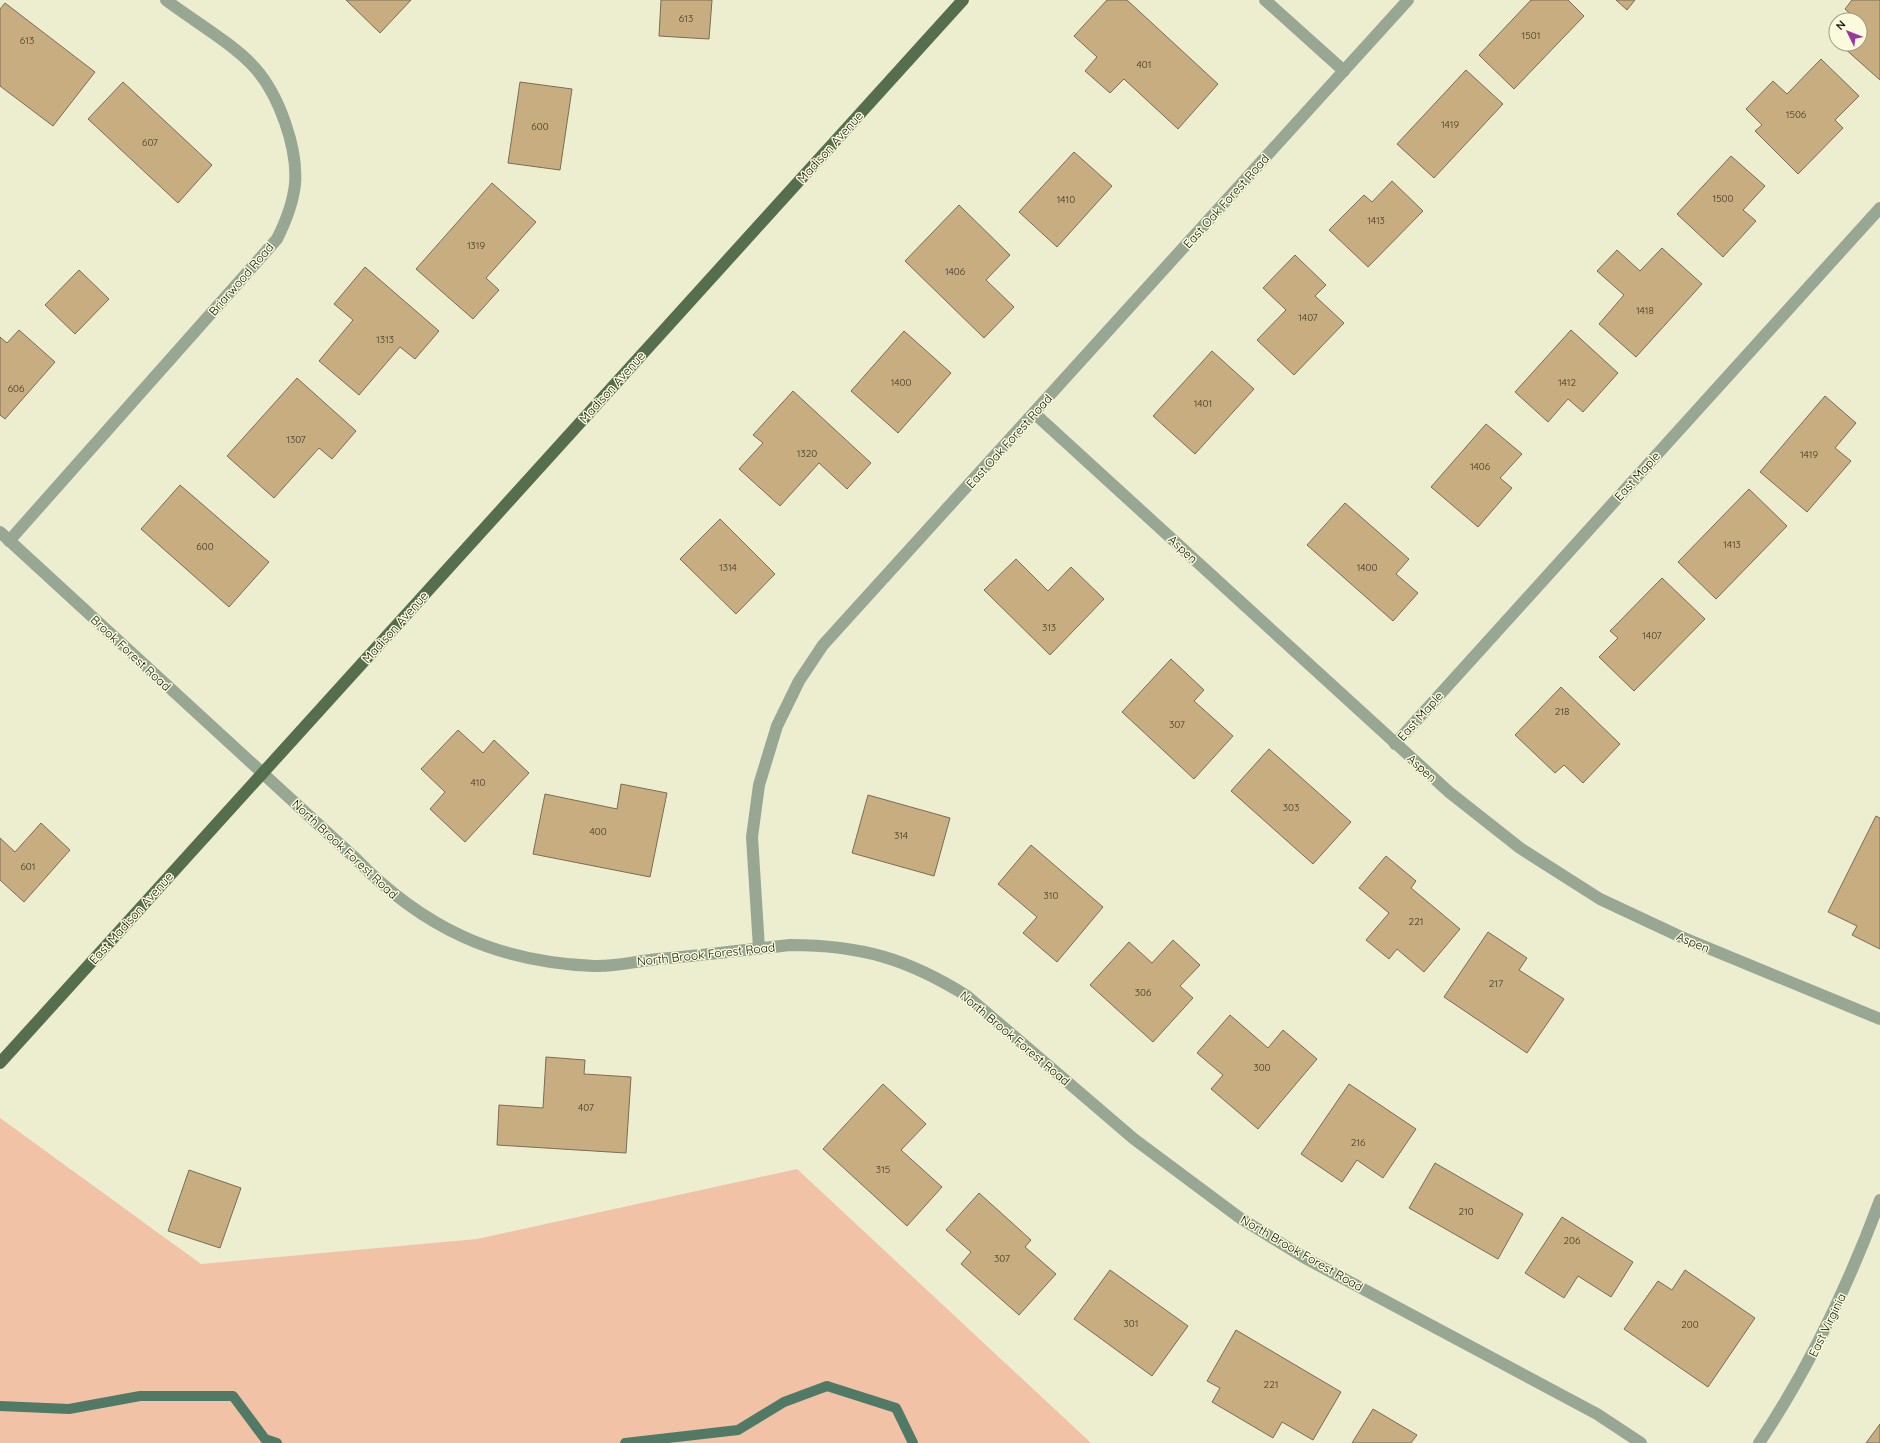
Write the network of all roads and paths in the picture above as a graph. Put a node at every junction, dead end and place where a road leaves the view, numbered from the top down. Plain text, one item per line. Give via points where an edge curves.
1 (166, 0) edge
2 (962, 0) edge
3 (1265, 0) edge
4 (1408, 0) edge
5 (1344, 71) junction
6 (1880, 208) edge
7 (1034, 413) junction
8 (0, 532) edge
9 (10, 541) junction
10 (1395, 744) junction
11 (262, 773) junction
12 (759, 948) junction
13 (1880, 1019) edge
14 (0, 1063) edge
15 (1880, 1200) edge
16 (1641, 1443) edge
17 (1759, 1443) edge

1 - 9 street, Briarwood Road via 241,55 255,68 273,93 284,118 294,158 295,184 290,212 277,239
2 - 11 main road, Madison Avenue
3 - 5 street
4 - 5 street, East Oak Forest Road
5 - 7 street, East Oak Forest Road
6 - 10 street, East Maple
7 - 10 street, Aspen
7 - 12 street, East Oak Forest Road via 823,645 799,681 777,726 759,785 752,836
8 - 9 street, Brook Forest Road
9 - 11 street, Brook Forest Road
10 - 13 street, Aspen via 1449,792 1520,848 1600,899 1679,936
11 - 12 street, North Brook Forest Road via 399,899 442,927 489,948 540,961 596,966
11 - 14 main road, East Madison Avenue
12 - 16 street, North Brook Forest Road via 822,945 852,948 888,957 941,980 968,996 1134,1139 1240,1218 1305,1258 1597,1414
15 - 17 street, East Virginia via 1847,1285 1825,1330 1804,1370

